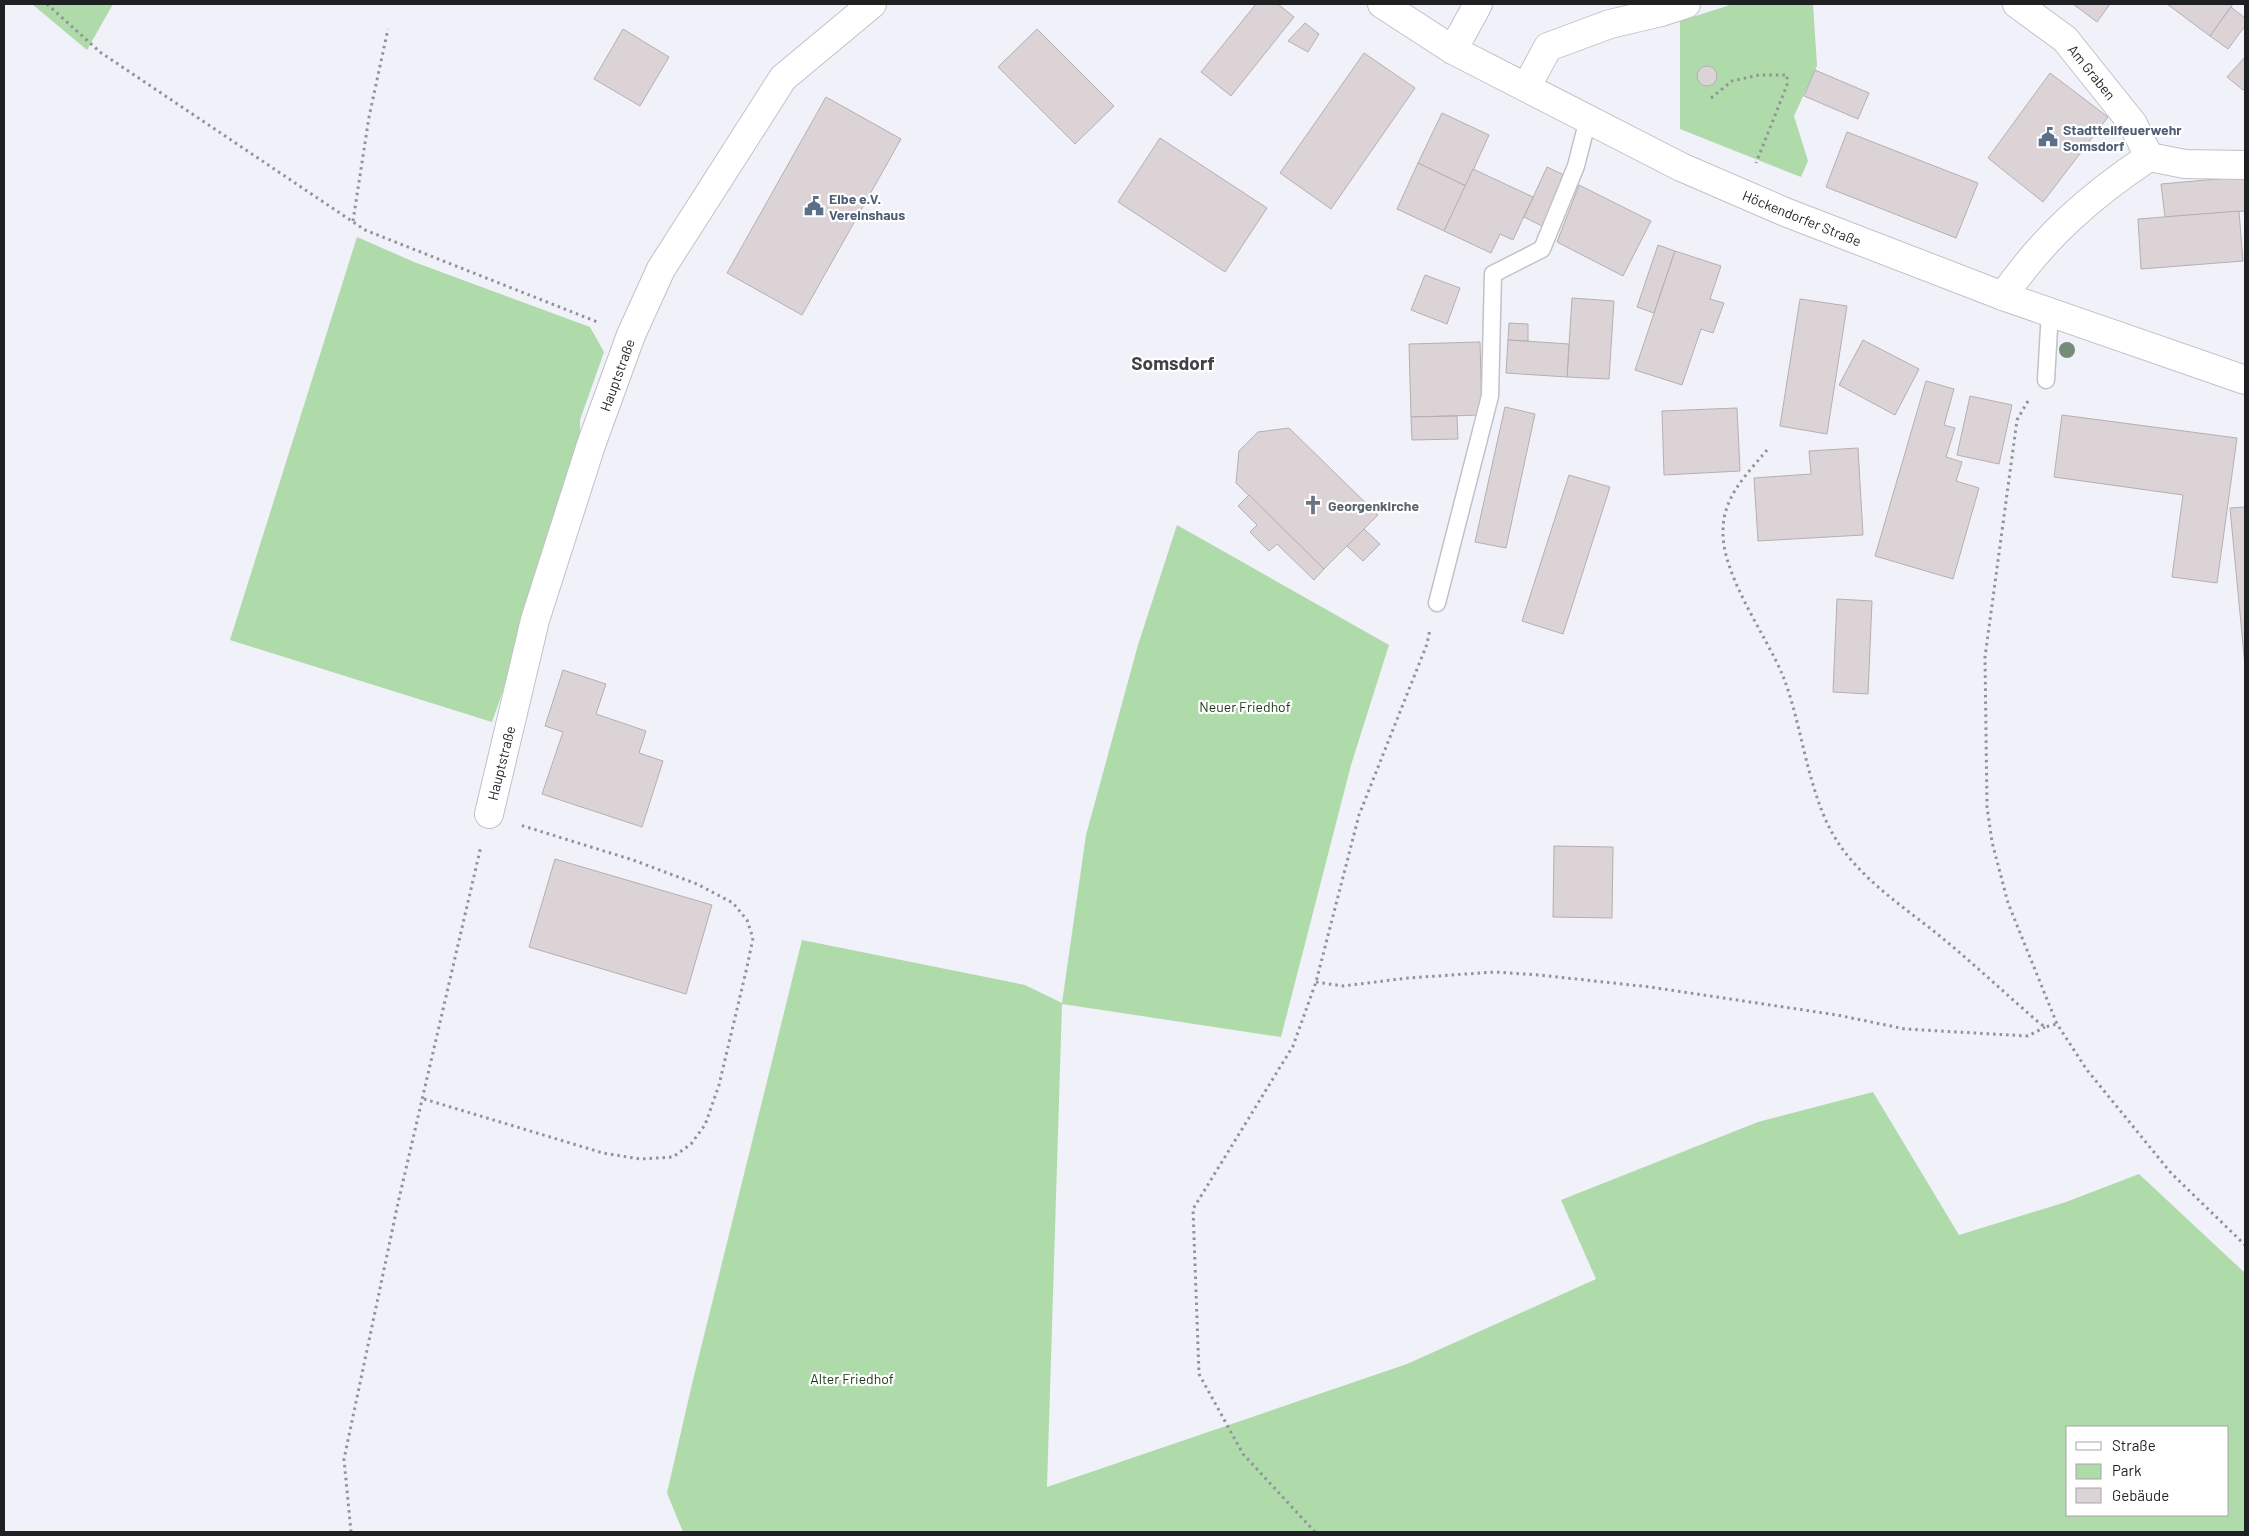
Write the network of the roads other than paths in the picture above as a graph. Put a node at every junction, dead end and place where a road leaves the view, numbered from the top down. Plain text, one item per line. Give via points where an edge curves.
1 (872, 4) edge
2 (1382, 4) edge
3 (1478, 4) edge
4 (1686, 4) edge
5 (2017, 4) edge
6 (1660, 8) edge
7 (1452, 50) junction
8 (1527, 86) junction
9 (1588, 118) junction
10 (2149, 157) junction
11 (2245, 165) edge
12 (2003, 296) junction
13 (2050, 312) junction
14 (2046, 380) road end
15 (2245, 380) edge
16 (1437, 603) road end
17 (489, 814) road end

1 - 17 street, Hauptstraße via 783,78 661,269 631,335 591,445 536,620
2 - 7 street, Höckendorfer Straße
3 - 7 street
4 - 6 street
5 - 10 street, Am Graben via 2065,39 2133,124
6 - 8 street via 1548,48
7 - 8 street, Höckendorfer Straße
8 - 9 street, Höckendorfer Straße
9 - 12 street, Höckendorfer Straße via 1681,167 1785,212
9 - 16 lane via 1576,166 1542,248 1493,274 1490,396
10 - 11 street via 2185,164
10 - 12 street via 2106,186 2064,222 2022,268
12 - 13 street, Höckendorfer Straße
13 - 14 lane
13 - 15 street, Höckendorfer Straße

